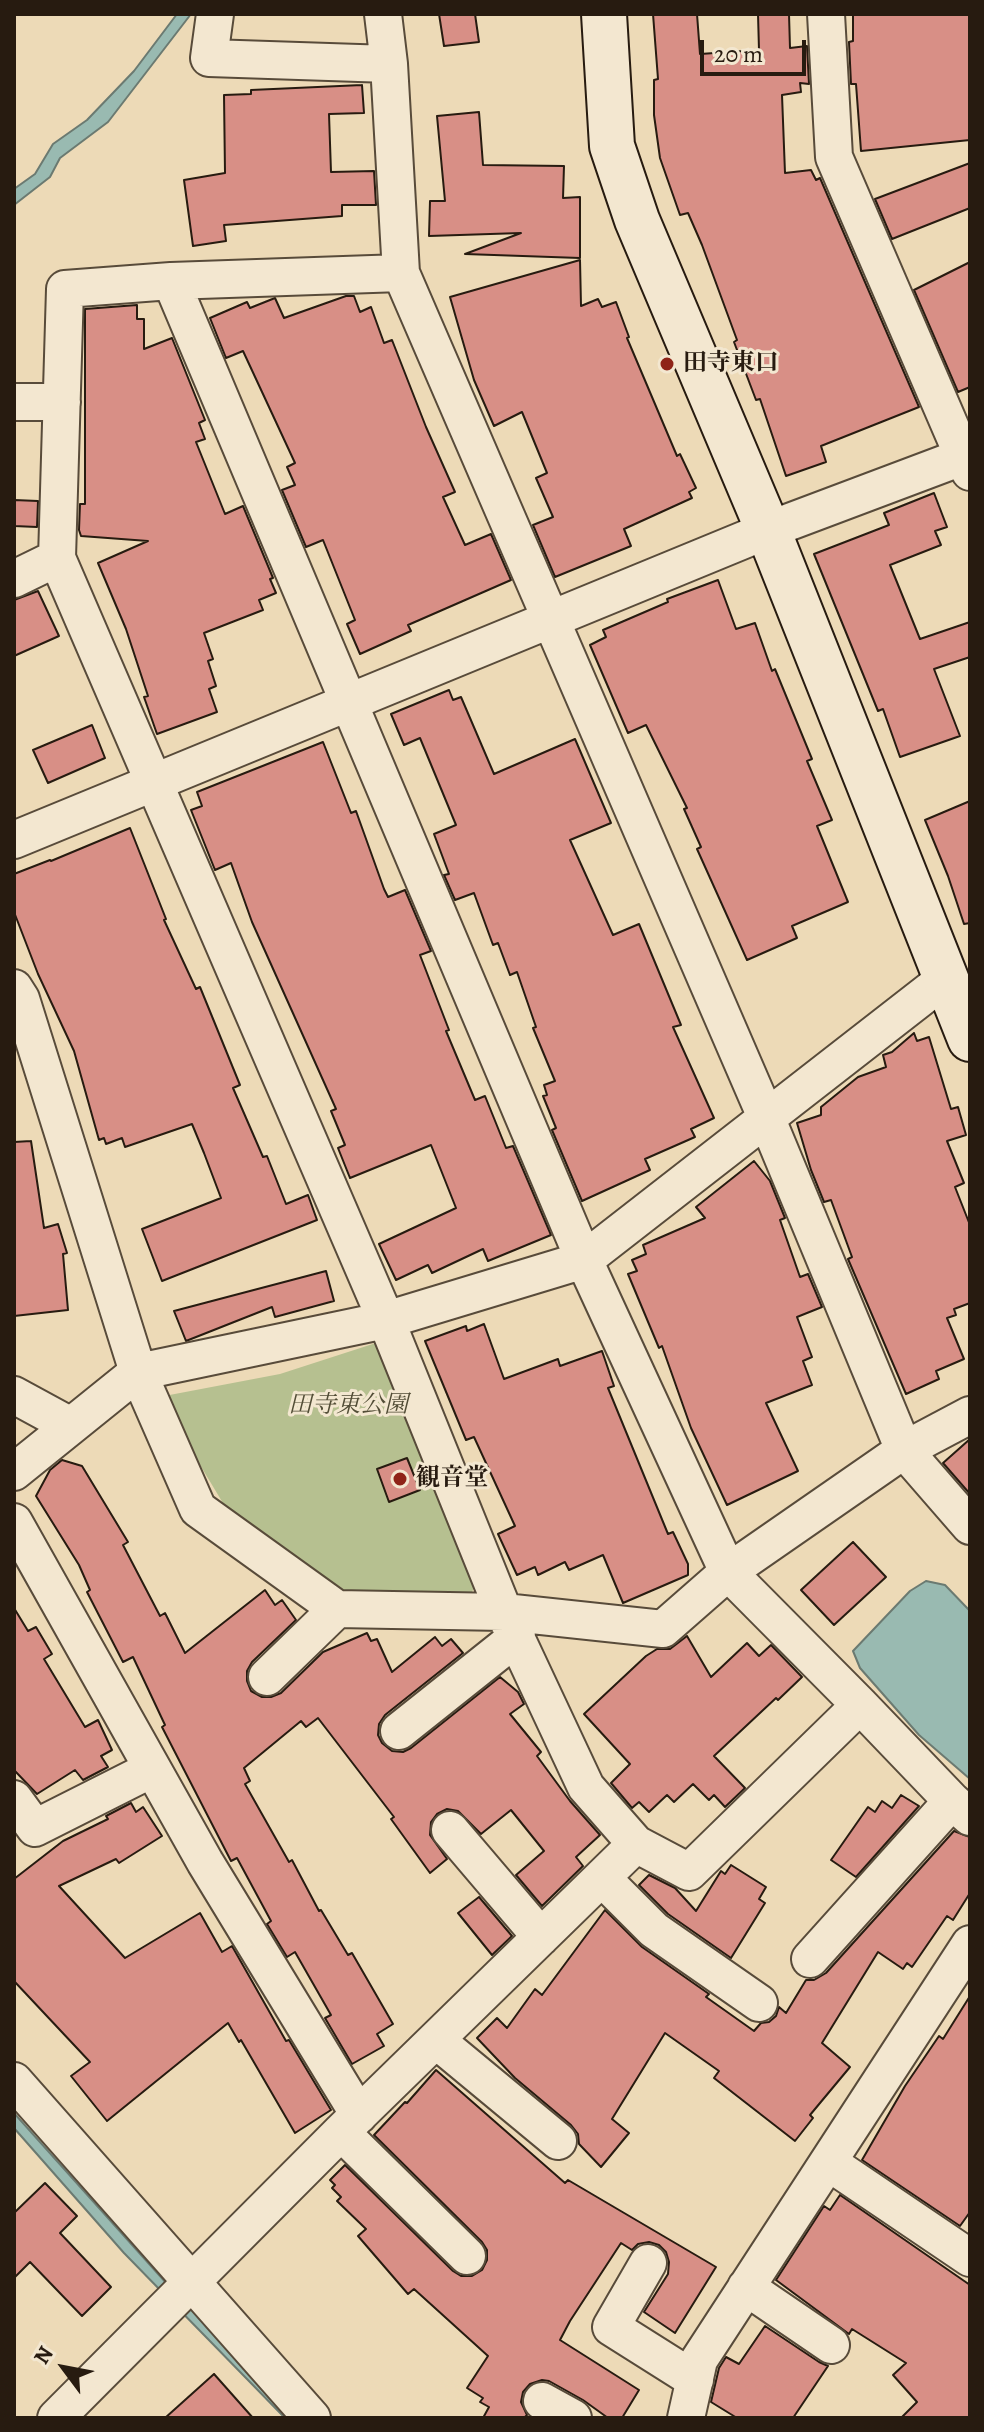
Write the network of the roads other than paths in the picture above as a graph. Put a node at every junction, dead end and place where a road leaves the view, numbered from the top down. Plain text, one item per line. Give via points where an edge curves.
1 (215, 14) edge
2 (383, 14) edge
3 (604, 14) edge
4 (826, 14) edge
5 (389, 64) junction
6 (401, 273) junction
7 (171, 281) junction
8 (14, 402) edge
9 (62, 402) junction
10 (968, 461) edge
11 (768, 530) junction
12 (57, 558) junction
13 (14, 579) edge
14 (552, 618) junction
15 (350, 703) junction
16 (152, 782) junction
17 (14, 840) edge
18 (945, 979) junction
19 (16, 997) edge
20 (970, 1039) edge
21 (766, 1117) junction
22 (584, 1260) junction
23 (386, 1320) junction
24 (138, 1372) junction
25 (14, 1395) edge
26 (970, 1415) edge
27 (71, 1426) junction
28 (904, 1450) junction
29 (14, 1472) edge
30 (14, 1522) edge
31 (970, 1526) edge
32 (728, 1572) junction
33 (337, 1609) junction
34 (510, 1624) junction
35 (267, 1677) dead end
36 (860, 1705) junction
37 (399, 1731) dead end
38 (152, 1769) junction
39 (14, 1799) edge
40 (961, 1809) edge
41 (450, 1830) dead end
42 (636, 1844) junction
43 (602, 1878) junction
44 (541, 1937) junction
45 (970, 1944) edge
46 (810, 1959) dead end
47 (759, 2003) dead end
48 (436, 2040) junction
49 (14, 2081) edge
50 (350, 2124) junction
51 (558, 2141) dead end
52 (828, 2162) junction
53 (467, 2256) dead end
54 (970, 2258) edge
55 (648, 2263) dead end
56 (192, 2283) junction
57 (746, 2287) junction
58 (831, 2345) dead end
59 (695, 2380) junction
60 (56, 2418) edge
61 (312, 2418) edge
62 (686, 2418) edge

1 - 5 street via 209,58
2 - 5 street
3 - 11 street via 612,146 637,220
4 - 10 street via 834,157
5 - 6 street
6 - 7 street
6 - 14 street
7 - 9 street via 65,289
7 - 15 street
8 - 9 street
9 - 12 street
10 - 11 street
11 - 14 street
11 - 18 street
12 - 13 street
12 - 16 street
14 - 15 street
14 - 21 street
15 - 16 street
15 - 22 street
16 - 17 street
16 - 23 street
18 - 20 street
18 - 21 street
19 - 24 street
21 - 22 street
21 - 28 street
22 - 23 street
22 - 32 street
23 - 24 street
23 - 34 street
24 - 27 street
24 - 33 street via 198,1509
25 - 27 street
26 - 28 street
27 - 29 street
28 - 31 street
28 - 32 street
30 - 38 street
32 - 34 street via 663,1629
32 - 36 street
33 - 34 street
33 - 35 street
34 - 37 street
34 - 42 street via 586,1787
36 - 40 street
36 - 42 street via 689,1872
38 - 39 street via 35,1828
38 - 50 street
40 - 46 street
41 - 44 street
42 - 43 street
43 - 44 street
43 - 47 street via 654,1930
44 - 48 street
45 - 52 street
48 - 50 street
48 - 51 street
49 - 56 street
50 - 53 street
50 - 56 street
52 - 54 street
52 - 57 street
55 - 59 street via 611,2327
56 - 60 street
56 - 61 street
57 - 58 street
57 - 59 street via 699,2360
59 - 62 street

